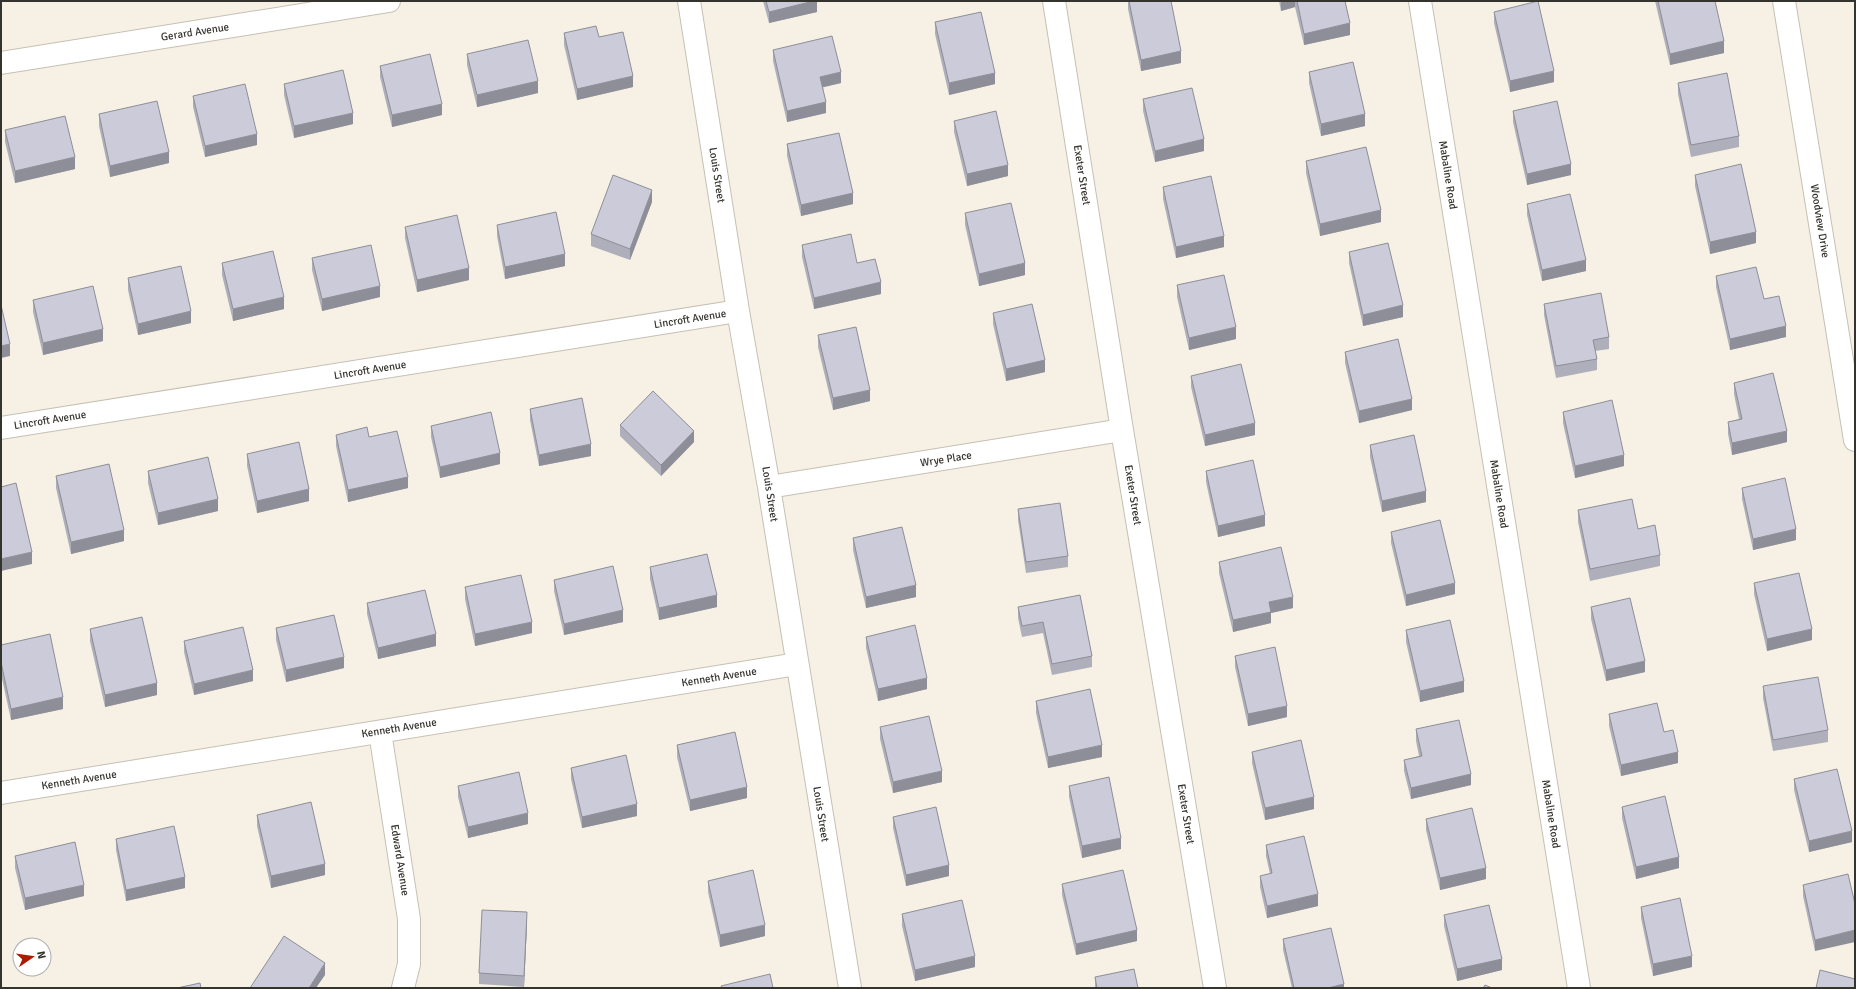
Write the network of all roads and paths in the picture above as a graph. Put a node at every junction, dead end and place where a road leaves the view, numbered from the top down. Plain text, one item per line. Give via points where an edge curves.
1 (389, 1) edge
2 (689, 1) edge
3 (1054, 1) edge
4 (1420, 1) edge
5 (1784, 1) edge
6 (1, 63) edge
7 (738, 311) junction
8 (1, 428) edge
9 (1122, 430) junction
10 (1855, 440) edge
11 (769, 487) junction
12 (797, 664) junction
13 (380, 732) junction
14 (1, 793) edge
15 (403, 988) edge
16 (850, 988) edge
17 (1215, 988) edge
18 (1579, 988) edge

1 - 6 street, Gerard Avenue
2 - 7 street, Louis Street
3 - 9 street, Exeter Street
4 - 18 street, Mabaline Road
5 - 10 street, Woodview Drive
7 - 8 street, Lincroft Avenue
7 - 11 street, Louis Street
9 - 11 street, Wrye Place
9 - 17 street, Exeter Street
11 - 12 street, Louis Street
12 - 13 street, Kenneth Avenue
12 - 16 street, Louis Street
13 - 14 street, Kenneth Avenue
13 - 15 street, Edward Avenue via 409,919 409,964

